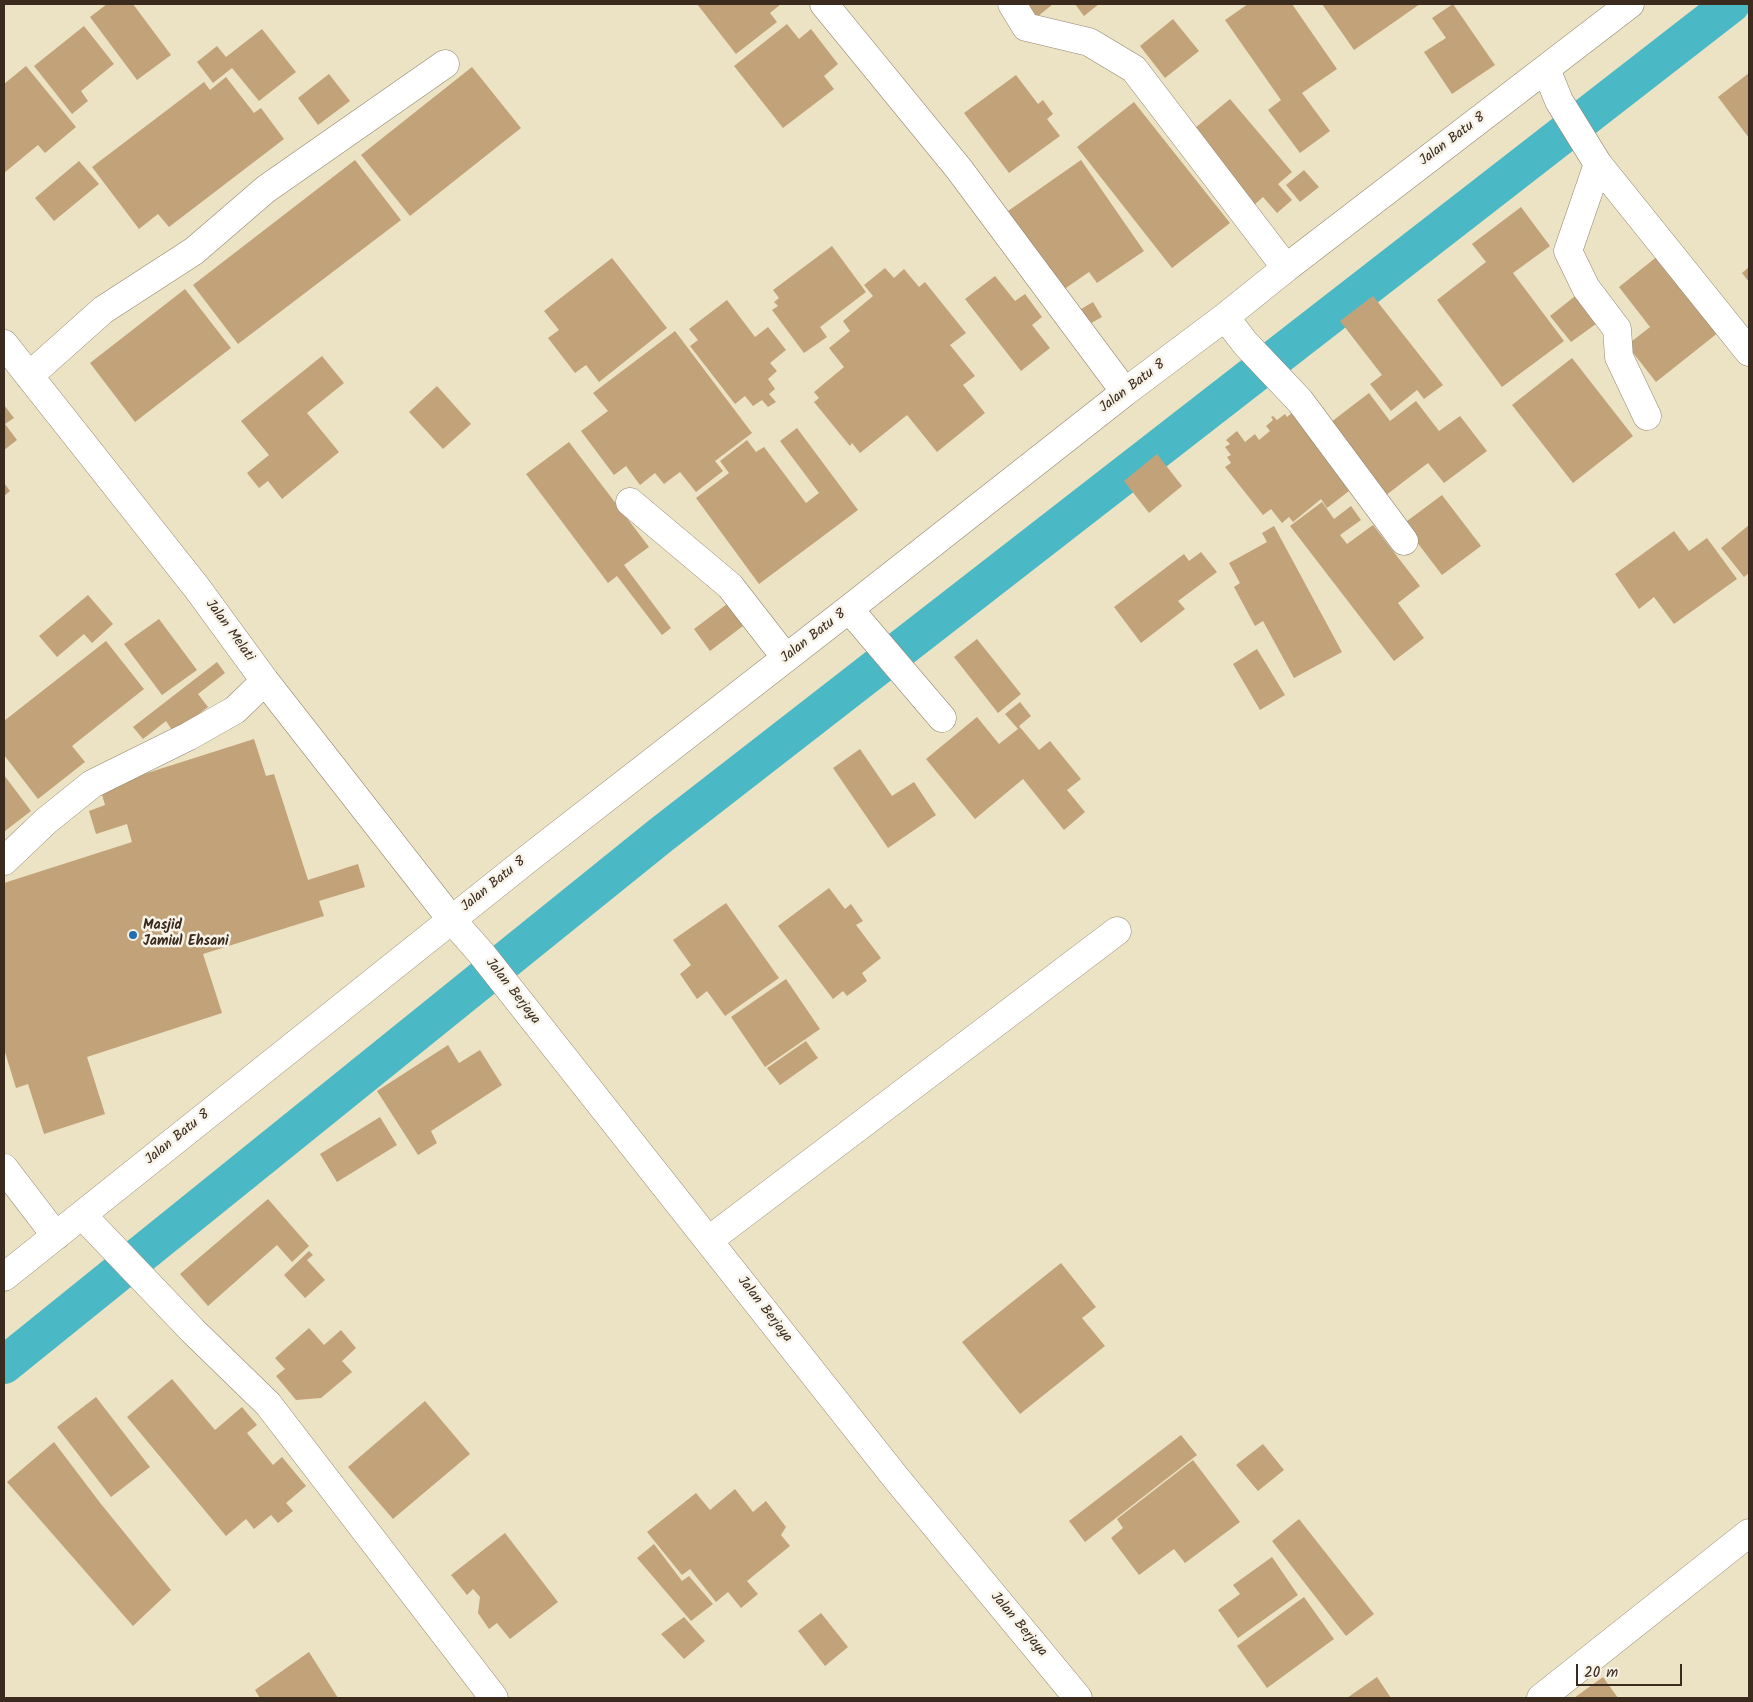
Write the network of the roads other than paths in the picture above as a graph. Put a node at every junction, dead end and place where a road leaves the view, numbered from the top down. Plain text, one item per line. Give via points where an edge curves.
1 (824, 4) edge
2 (1012, 4) edge
3 (1630, 4) edge
4 (444, 64) dead end
5 (1546, 69) junction
6 (1594, 157) junction
7 (1286, 268) junction
8 (1225, 317) junction
9 (4, 344) edge
10 (1749, 352) edge
11 (29, 376) junction
12 (1125, 392) junction
13 (1647, 416) dead end
14 (630, 502) dead end
15 (1404, 541) dead end
16 (849, 609) junction
17 (786, 658) junction
18 (266, 681) junction
19 (934, 709) dead end
20 (4, 861) edge
21 (451, 919) junction
22 (1117, 931) dead end
23 (4, 1168) edge
24 (82, 1215) junction
25 (56, 1236) junction
26 (709, 1240) junction
27 (4, 1277) edge
28 (1749, 1533) edge
29 (494, 1698) edge
30 (1078, 1698) edge
31 (1540, 1698) edge

1 - 12 street via 959,169
2 - 7 street via 1026,27 1089,42 1134,69
3 - 5 street, Jalan Batu 8
4 - 11 street via 266,189 194,251 103,310
5 - 6 street via 1559,101
5 - 7 street, Jalan Batu 8
6 - 10 street
6 - 13 street via 1568,251 1586,288 1617,329 1619,358
7 - 8 street, Jalan Batu 8
8 - 12 street, Jalan Batu 8
8 - 15 street via 1300,401
9 - 11 street, Jalan Melati
11 - 18 street, Jalan Melati via 197,588
12 - 16 street, Jalan Batu 8
14 - 17 street via 730,586
16 - 17 street, Jalan Batu 8
16 - 19 street
17 - 21 street, Jalan Batu 8
18 - 20 street via 235,710 92,784
18 - 21 street, Jalan Melati
21 - 24 street, Jalan Batu 8
21 - 26 street, Jalan Berjaya
22 - 26 street
23 - 25 street
24 - 25 street, Jalan Batu 8
24 - 29 street via 268,1404
25 - 27 street, Jalan Batu 8
26 - 30 street, Jalan Berjaya via 896,1478
28 - 31 street

